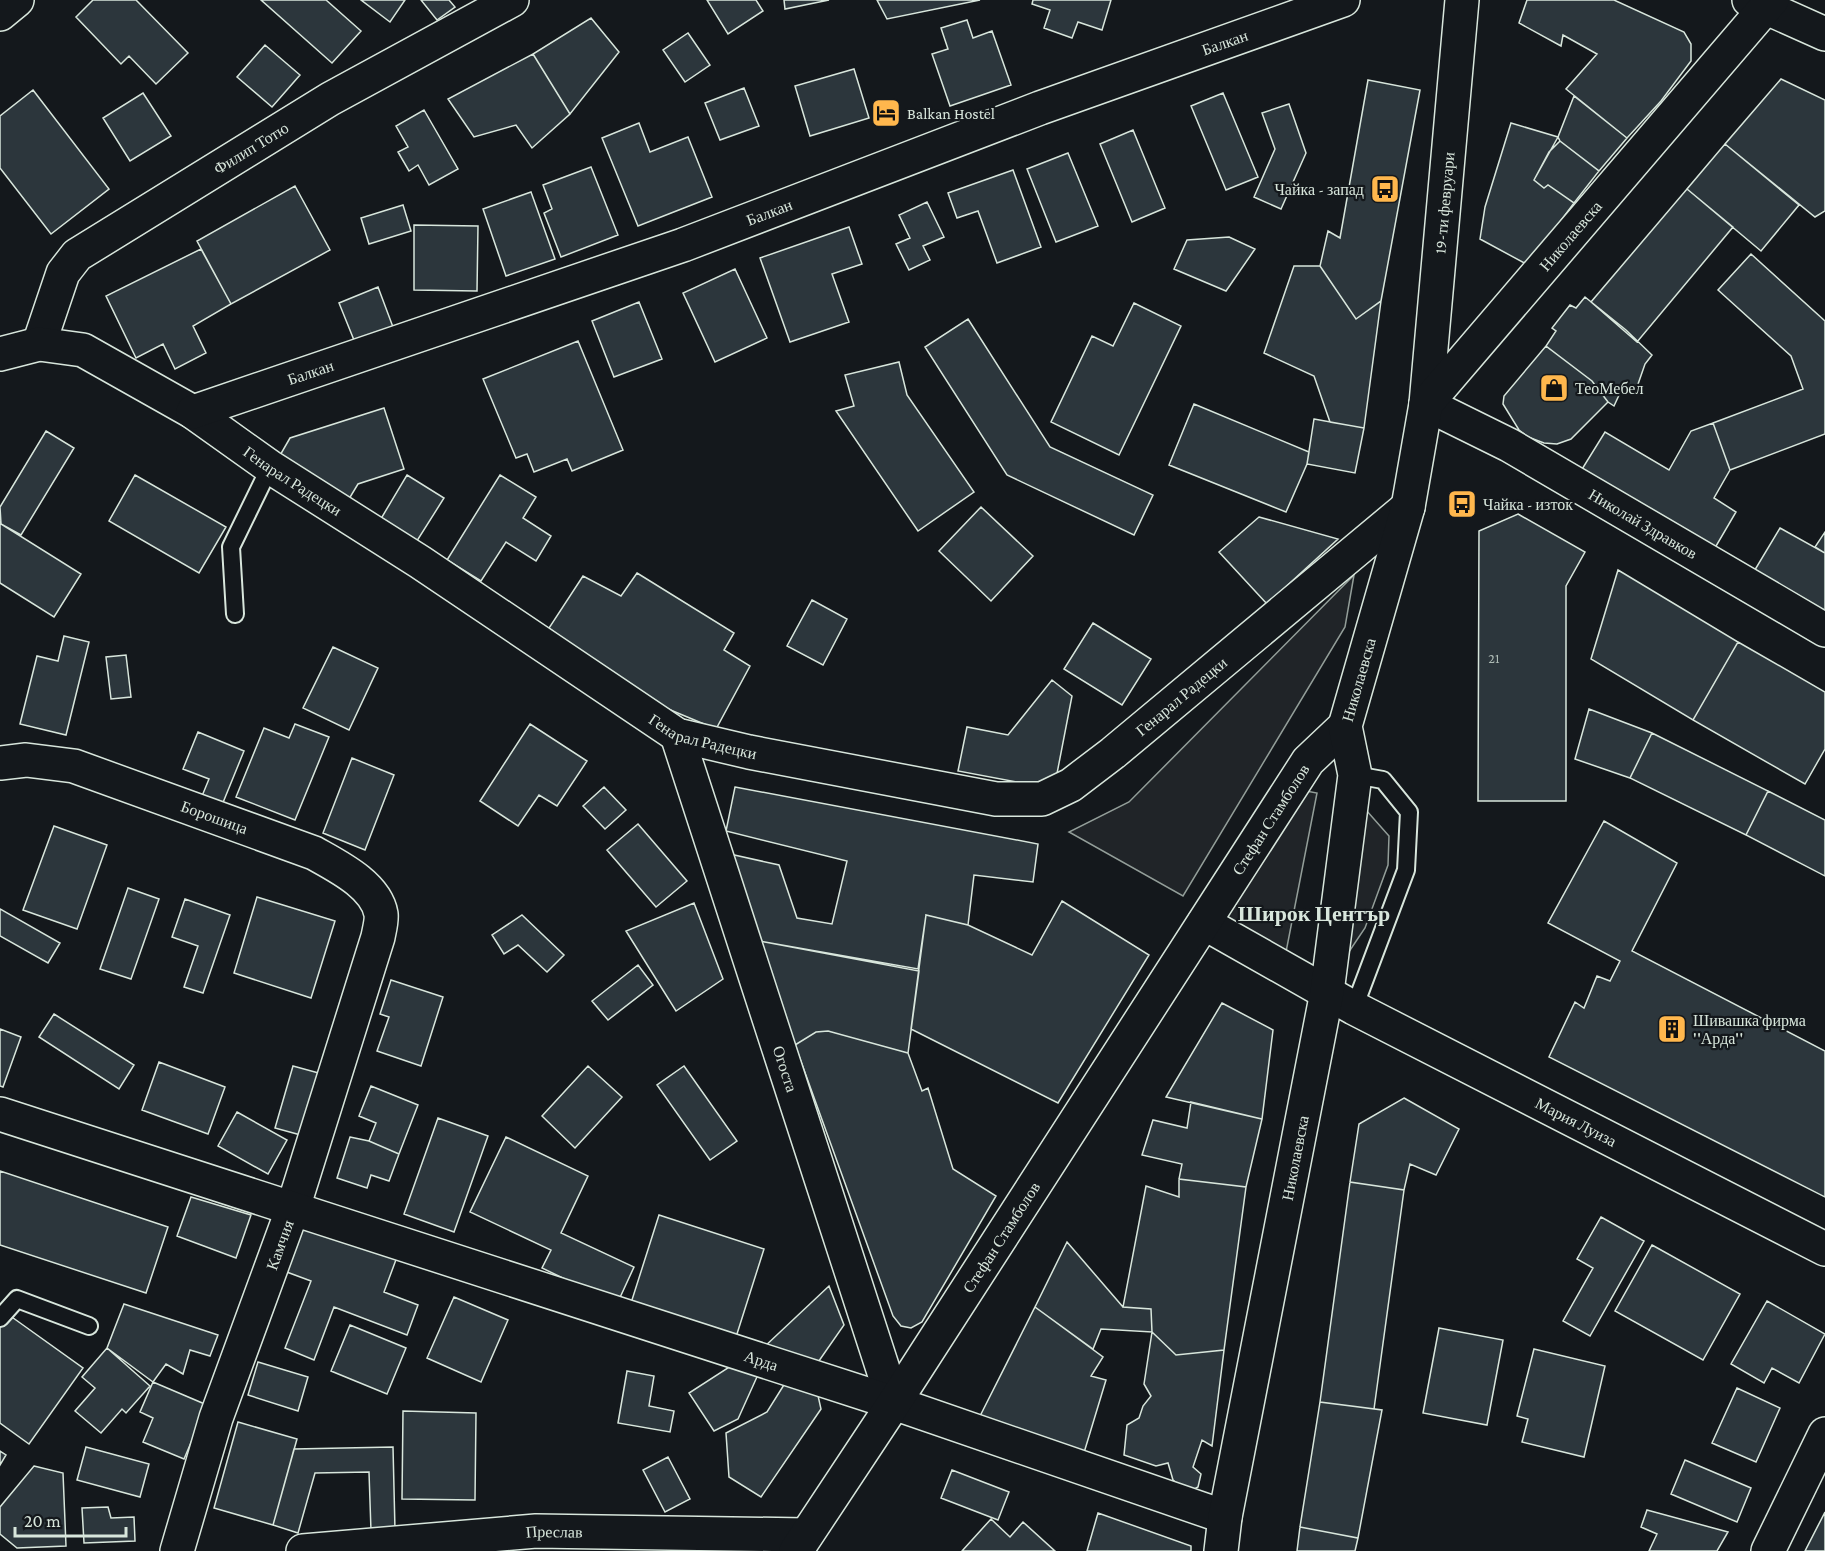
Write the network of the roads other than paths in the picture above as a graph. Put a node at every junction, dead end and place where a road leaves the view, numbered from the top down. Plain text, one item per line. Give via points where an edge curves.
1 (17, 0) edge
2 (512, 0) edge
3 (1343, 0) edge
4 (1462, 0) edge
5 (1762, 3) edge
6 (0, 14) edge
7 (1825, 34) edge
8 (39, 344) junction
9 (0, 354) edge
10 (1426, 404) junction
11 (194, 412) junction
12 (270, 467) junction
13 (1408, 507) junction
14 (235, 614) dead end
15 (1825, 630) edge
16 (1345, 726) junction
17 (677, 735) junction
18 (0, 763) edge
19 (1354, 775) junction
20 (1204, 923) junction
21 (378, 937) joint
22 (1340, 1000) junction
23 (0, 1114) edge
24 (293, 1208) junction
25 (1825, 1250) edge
26 (0, 1318) edge
27 (89, 1326) dead end
28 (894, 1403) junction
29 (1825, 1434) edge
30 (1225, 1517) junction
31 (801, 1543) edge
32 (177, 1551) edge
33 (303, 1551) edge
34 (1221, 1551) edge
35 (1768, 1551) edge

1 - 6 street
2 - 8 street, Филип Тотю via 330,99 77,255 63,273
3 - 11 street, Балкан via 1040,108 683,245
4 - 10 street, 19-ти февруари
5 - 7 street
5 - 10 street, Николаевска
8 - 9 street, Генарал Радецки
8 - 11 street, Генарал Радецки via 83,350
10 - 13 street, Николаевска
10 - 15 street, Николай Здравков via 1509,445
11 - 12 street, Генарал Радецки
12 - 14 lane via 231,548
12 - 17 street, Генарал Радецки via 420,562
13 - 16 street, Николаевска
13 - 17 street, Генарал Радецки via 1113,753 1071,785 1042,799 996,799
16 - 19 street, Николаевска
16 - 20 street, Стефан Стамболов via 1308,760
17 - 28 street, Огоста
18 - 21 street, Борошица via 26,760 74,766 314,853 349,873 375,898 382,916
19 - 22 street, Николаевска
19 - 22 lane via 1383,780 1409,812 1406,870
20 - 22 street
20 - 28 street, Стефан Стамболов
21 - 24 street, Камчия
22 - 25 street, Мария Луиза
22 - 30 street, Николаевска
23 - 24 street, Арда
24 - 28 street, Арда
24 - 32 street, Камчия via 216,1418
26 - 27 lane via 17,1299
28 - 30 street, Арда
28 - 31 street, Стефан Стамболов
29 - 35 street
30 - 34 street, Николаевска
31 - 33 street, Преслав via 536,1531

